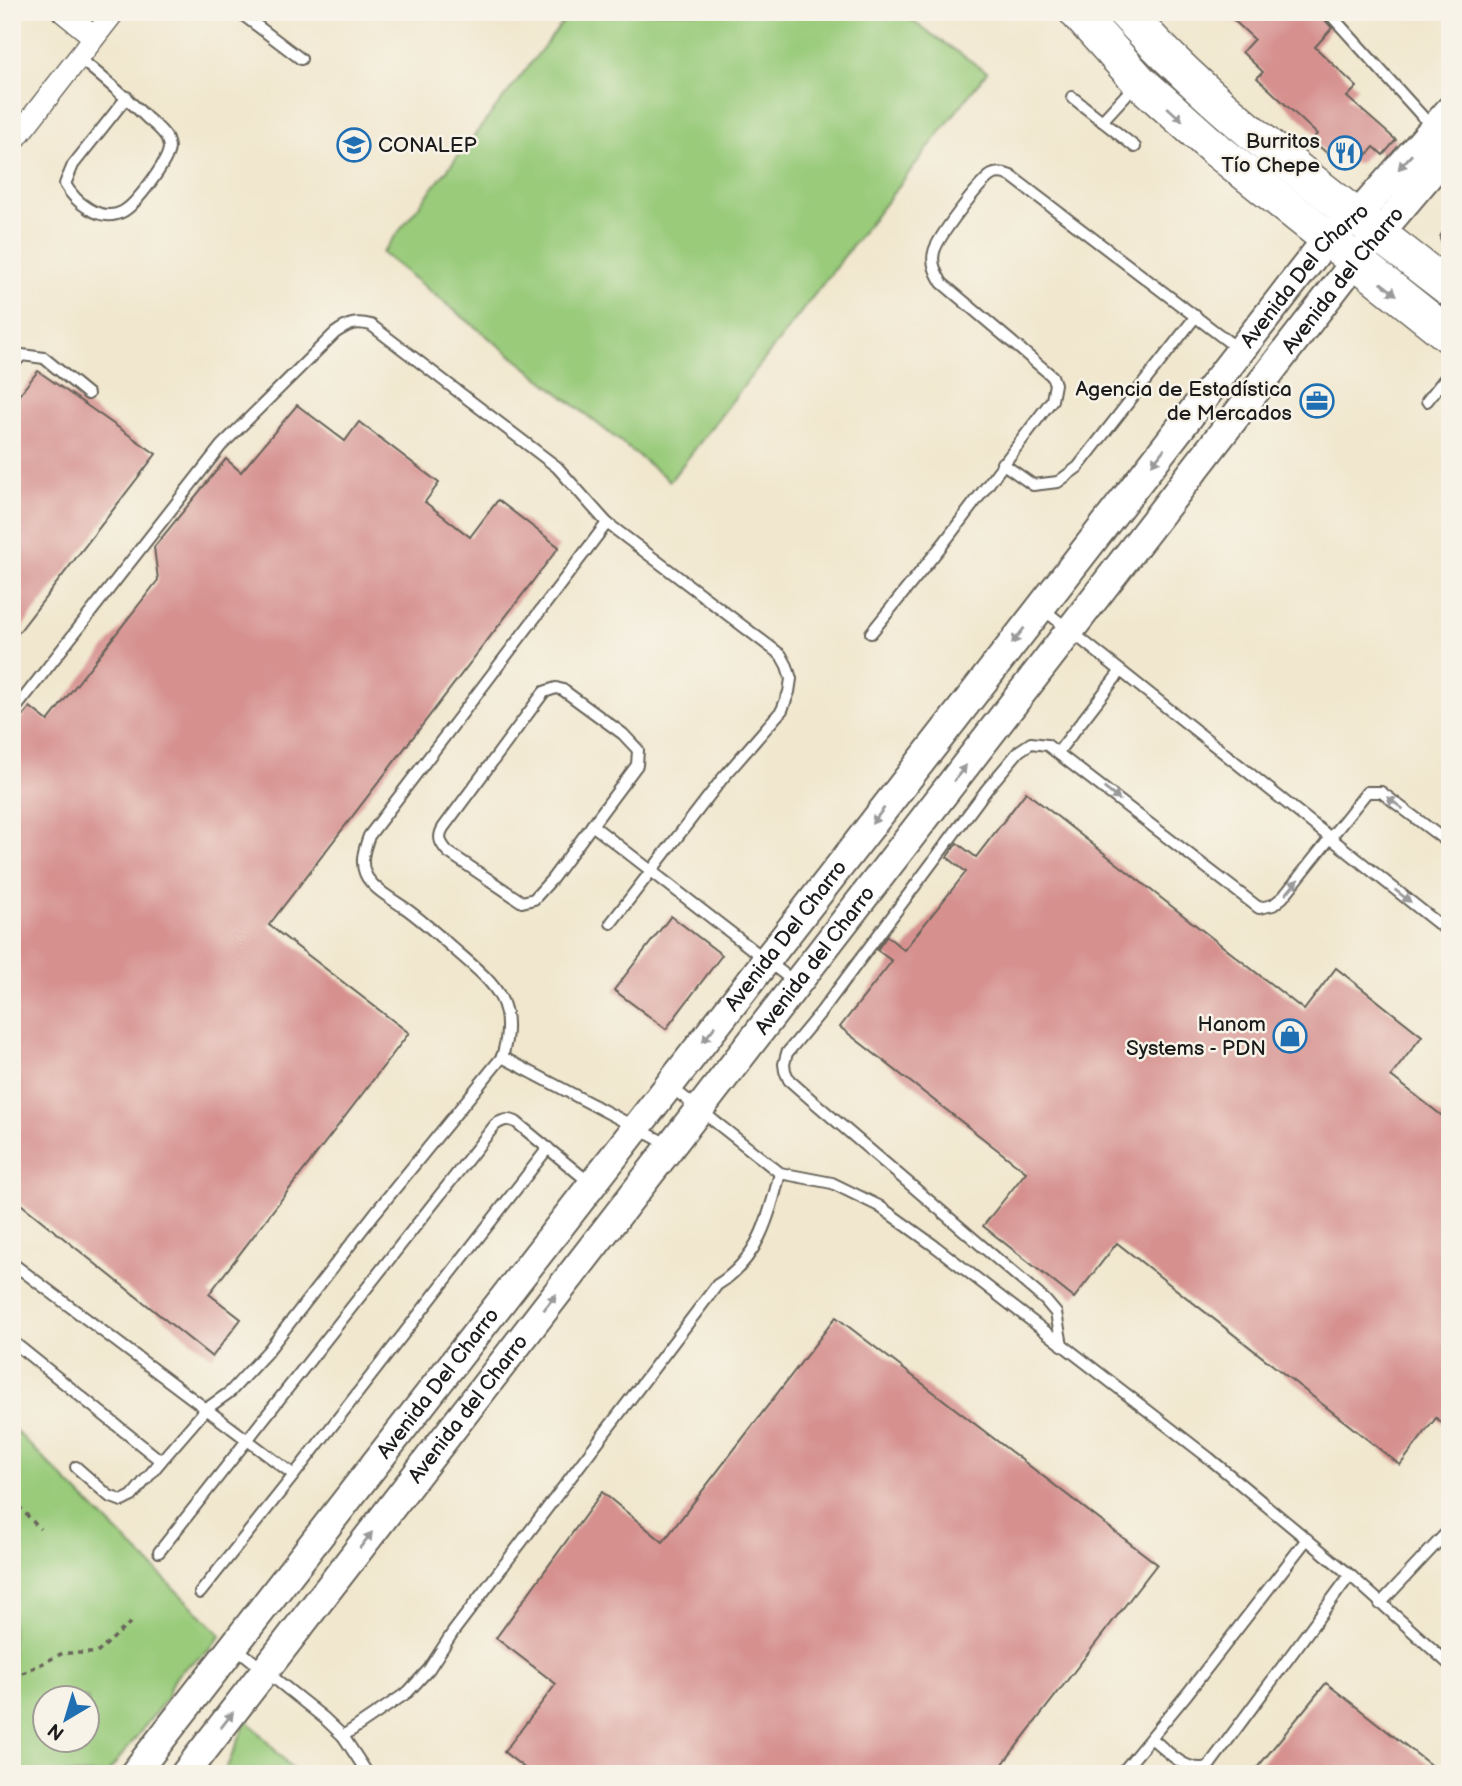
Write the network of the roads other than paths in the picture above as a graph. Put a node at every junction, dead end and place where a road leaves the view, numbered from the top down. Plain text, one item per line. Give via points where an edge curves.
1 (63, 12) edge
2 (114, 12) edge
3 (239, 12) edge
4 (1077, 12) edge
5 (1125, 12) edge
6 (1328, 12) edge
7 (94, 37) junction
8 (78, 57) junction
9 (301, 59) dead end
10 (1139, 81) junction
11 (127, 97) junction
12 (1072, 97) dead end
13 (1102, 121) junction
14 (1446, 134) edge
15 (12, 143) edge
16 (1135, 147) dead end
17 (1367, 224) junction
18 (1327, 239) junction
19 (1355, 262) junction
20 (1450, 289) edge
21 (1196, 316) junction
22 (1450, 336) edge
23 (1240, 351) junction
24 (12, 365) edge
25 (1450, 372) edge
26 (1270, 373) junction
27 (88, 394) dead end
28 (1427, 401) dead end
29 (1002, 463) junction
30 (607, 523) junction
31 (1041, 607) junction
32 (1071, 629) junction
33 (871, 633) dead end
34 (1120, 672) junction
35 (12, 713) edge
36 (1058, 752) junction
37 (592, 825) junction
38 (1330, 839) junction
39 (1450, 844) edge
40 (650, 871) junction
41 (611, 923) dead end
42 (1450, 933) edge
43 (767, 959) junction
44 (797, 984) junction
45 (502, 1057) junction
46 (669, 1085) junction
47 (699, 1110) junction
48 (637, 1127) junction
49 (671, 1146) junction
50 (548, 1148) junction
51 (780, 1173) junction
52 (592, 1185) junction
53 (12, 1263) edge
54 (12, 1341) edge
55 (1062, 1345) junction
56 (206, 1409) junction
57 (248, 1440) junction
58 (161, 1461) junction
59 (76, 1466) dead end
60 (294, 1475) junction
61 (1450, 1529) edge
62 (1307, 1539) junction
63 (159, 1552) dead end
64 (1350, 1576) junction
65 (200, 1593) dead end
66 (1380, 1604) junction
67 (234, 1646) junction
68 (1450, 1665) edge
69 (265, 1670) junction
70 (343, 1736) junction
71 (1151, 1738) junction
72 (134, 1774) edge
73 (185, 1774) edge
74 (368, 1774) edge
75 (1121, 1774) edge

1 - 7 street
2 - 7 street
3 - 9 lane
4 - 10 main road
5 - 17 main road via 1223,108
6 - 14 lane
7 - 8 street
8 - 11 lane
8 - 15 street
10 - 13 lane
10 -> 18 main road
11 - 11 lane via 73,165 65,184 72,198 101,215 122,212 134,202 162,167 169,148 165,135
12 - 13 lane
13 - 16 lane
14 - 17 street, Avenida del Charro
17 - 18 street, Avenida Del Charro
17 - 19 street, Avenida del Charro
17 - 20 main road
18 - 19 main road
18 - 23 street, Avenida Del Charro
19 -> 22 main road
19 - 26 street, Avenida del Charro
21 - 23 lane
21 - 29 lane via 1078,467 1058,482 1033,485
21 - 29 lane via 1011,176 991,175 934,250 934,270 942,283 1052,376 1055,384 1052,400
23 - 26 street
23 -> 31 street, Avenida Del Charro
24 - 27 lane via 22,355 44,358
25 - 28 lane
26 - 32 street, Avenida del Charro
29 - 33 lane
30 - 35 lane via 557,467 371,325 346,325 221,446
30 - 40 lane via 781,655 791,679 782,710
30 - 45 lane via 369,836 362,862 370,881 418,917 499,993 509,1035
31 - 32 lane
31 -> 43 street, Avenida Del Charro
32 - 34 lane
44 -> 32 street, Avenida del Charro
34 - 36 lane
34 - 38 lane
36 -> 38 lane via 1259,908 1283,897
36 - 55 lane via 1039,742 1019,751 787,1053 784,1064 789,1080 1045,1300 1056,1312
37 - 37 lane via 637,765 639,753 622,734 556,688 544,692 439,836 449,852 522,902 534,899
37 - 40 lane
39 -> 38 lane via 1381,792 1373,791 1367,792
38 -> 42 lane
40 - 41 lane
40 - 43 lane
43 - 44 lane
43 -> 46 street, Avenida Del Charro
44 - 47 street, Avenida del Charro
45 - 48 lane
45 - 56 lane via 267,1352 230,1392
46 - 47 lane
46 - 48 street, Avenida Del Charro
47 - 49 street, Avenida del Charro
47 - 51 lane
48 - 49 lane
48 - 52 street, Avenida Del Charro
69 -> 49 street, Avenida del Charro
50 - 52 lane
50 - 57 lane via 510,1119 495,1125
50 - 60 lane
51 - 55 lane via 832,1183 879,1206
51 - 70 lane via 757,1245 730,1277 717,1285 429,1669 408,1692
52 - 67 street, Avenida Del Charro
53 - 56 lane
54 - 58 lane
55 - 62 lane
56 - 57 lane
56 - 58 lane
57 - 60 lane
57 - 63 lane
58 - 59 lane via 132,1496 122,1501 109,1496
60 - 65 lane
61 - 66 lane
62 - 64 lane
62 - 71 lane
64 - 66 lane
64 - 71 lane via 1208,1767 1187,1767
66 - 68 lane
67 - 69 lane
67 - 72 street, Avenida Del Charro
69 - 70 lane
73 -> 69 street, Avenida del Charro
70 - 74 lane
71 - 75 lane

